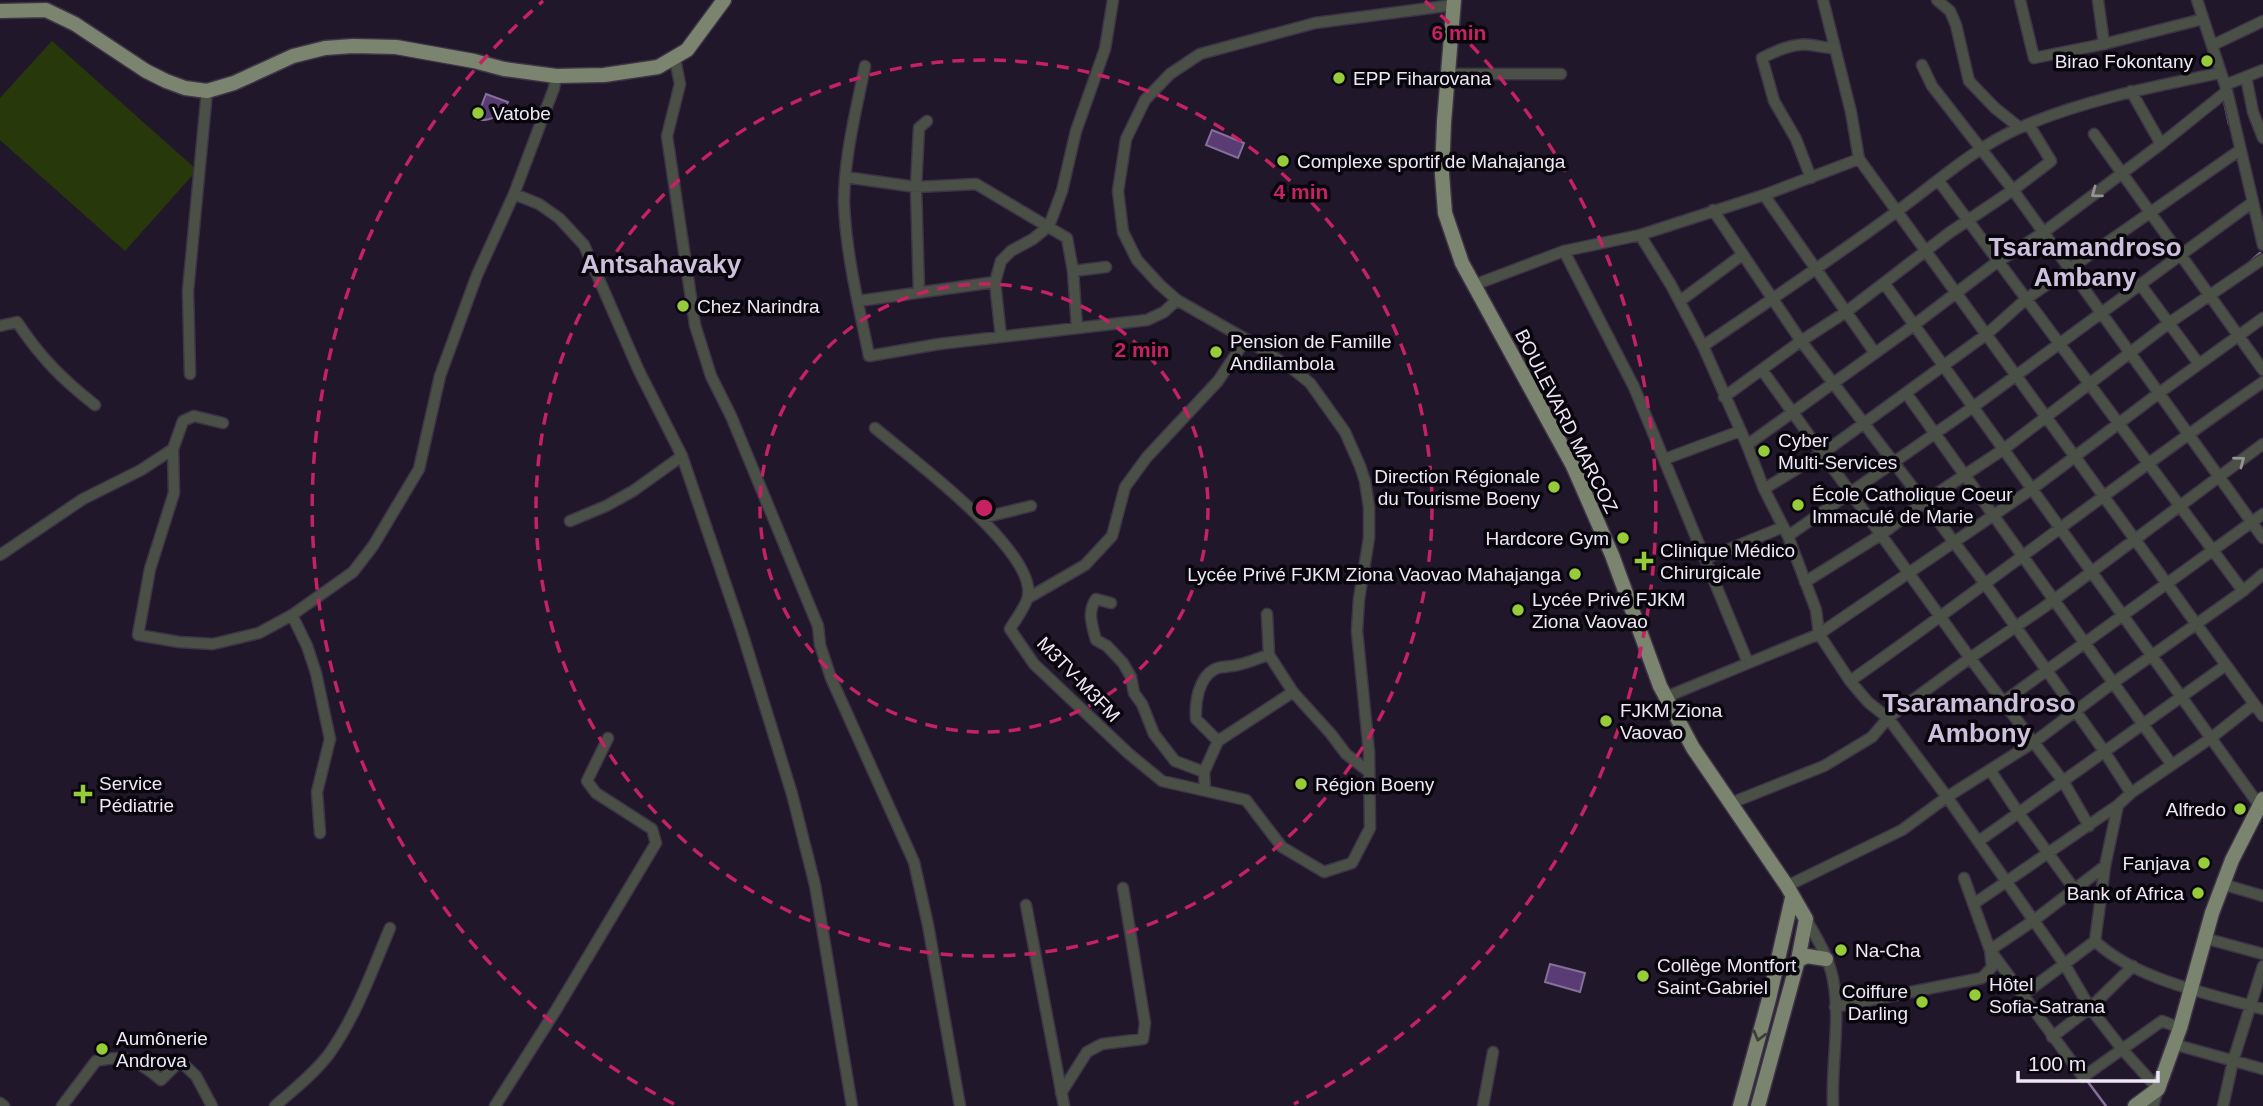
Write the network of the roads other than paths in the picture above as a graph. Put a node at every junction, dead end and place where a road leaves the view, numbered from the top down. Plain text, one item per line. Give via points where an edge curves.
1 (724, 0) edge
2 (1113, 0) edge
3 (1823, 0) edge
4 (1937, 0) edge
5 (2020, 0) edge
6 (2098, 0) edge
7 (2197, 0) edge
8 (1454, 2) edge
9 (0, 12) edge
10 (2203, 19) junction
11 (2263, 21) edge
12 (2104, 44) junction
13 (2213, 45) junction
14 (1834, 48) junction
15 (675, 58) junction
16 (1922, 65) dead end
17 (865, 66) dead end
18 (2263, 71) edge
19 (2220, 73) junction
20 (1448, 74) junction
21 (1561, 74) dead end
22 (556, 76) junction
23 (2246, 77) junction
24 (2226, 88) junction
25 (207, 91) junction
26 (2131, 91) junction
27 (927, 121) dead end
28 (2024, 126) junction
29 (2094, 134) dead end
30 (2263, 138) edge
31 (2161, 144) junction
32 (1981, 149) junction
33 (2240, 150) junction
34 (1859, 159) junction
35 (2122, 174) junction
36 (845, 177) junction
37 (1811, 178) junction
38 (1938, 180) junction
39 (916, 187) junction
40 (2013, 190) junction
41 (514, 194) junction
42 (1764, 195) junction
43 (2253, 202) junction
44 (1713, 211) junction
45 (1898, 211) junction
46 (2150, 212) junction
47 (1967, 220) junction
48 (1049, 226) junction
49 (2044, 232) junction
50 (1640, 235) junction
51 (2263, 245) edge
52 (1564, 251) junction
53 (1927, 251) junction
54 (2180, 254) junction
55 (1742, 255) junction
56 (2263, 258) edge
57 (1996, 263) junction
58 (1106, 267) dead end
59 (2070, 268) junction
60 (1815, 270) junction
61 (1073, 271) junction
62 (995, 282) junction
63 (1884, 283) junction
64 (2140, 284) junction
65 (1474, 285) junction
66 (919, 292) junction
67 (1956, 292) junction
68 (2210, 296) junction
69 (1772, 299) junction
70 (2026, 299) junction
71 (1177, 300) junction
72 (858, 301) junction
73 (1680, 301) junction
74 (1846, 312) junction
75 (2101, 313) junction
76 (2263, 318) edge
77 (2169, 323) junction
78 (1914, 325) junction
79 (0, 326) edge
80 (1077, 328) junction
81 (1987, 334) junction
82 (2238, 336) junction
83 (1001, 337) junction
84 (1246, 339) junction
85 (1801, 341) junction
86 (2059, 344) junction
87 (1703, 346) junction
88 (1875, 353) junction
89 (2130, 353) junction
90 (2199, 364) junction
91 (1944, 366) junction
92 (1762, 370) junction
93 (2263, 370) edge
94 (190, 374) dead end
95 (2017, 375) junction
96 (2263, 382) edge
97 (1833, 384) junction
98 (2090, 385) junction
99 (1906, 393) junction
100 (2159, 393) junction
101 (1724, 397) junction
102 (95, 405) dead end
103 (1973, 407) junction
104 (1792, 413) junction
105 (2047, 417) junction
106 (1863, 422) junction
107 (223, 424) dead end
108 (2119, 424) junction
109 (875, 428) dead end
110 (1741, 430) junction
111 (2188, 433) junction
112 (1935, 434) junction
113 (2263, 444) edge
114 (1748, 445) junction
115 (173, 449) junction
116 (2004, 449) junction
117 (1823, 453) junction
118 (2076, 455) junction
119 (682, 456) junction
120 (1665, 459) junction
121 (1894, 463) junction
122 (2148, 464) junction
123 (1964, 475) junction
124 (2219, 477) junction
125 (1764, 489) junction
126 (2032, 489) junction
127 (1851, 494) junction
128 (2104, 495) junction
129 (1924, 502) junction
130 (1031, 506) dead end
131 (2179, 506) junction
132 (2263, 514) edge
133 (1993, 516) junction
134 (982, 518) junction
135 (570, 521) dead end
136 (2252, 523) junction
137 (2060, 528) junction
138 (1785, 531) junction
139 (1882, 534) junction
140 (2136, 538) junction
141 (2263, 538) edge
142 (1953, 543) junction
143 (2212, 551) junction
144 (0, 555) edge
145 (2023, 558) junction
146 (1705, 559) junction
147 (2092, 572) junction
148 (1910, 573) junction
149 (2263, 575) edge
150 (2167, 581) junction
151 (1805, 582) junction
152 (1986, 585) junction
153 (2242, 592) junction
154 (1028, 598) junction
155 (2053, 600) junction
156 (1111, 603) dead end
157 (1267, 614) dead end
158 (2122, 614) junction
159 (292, 615) junction
160 (1941, 618) junction
161 (2198, 623) junction
162 (2015, 627) junction
163 (1819, 634) junction
164 (2084, 644) junction
165 (1269, 655) junction
166 (2152, 656) junction
167 (1970, 658) junction
168 (1748, 663) junction
169 (2226, 665) junction
170 (2047, 671) junction
171 (1850, 681) junction
172 (2113, 683) junction
173 (1293, 692) junction
174 (2181, 696) junction
175 (1666, 697) junction
176 (2003, 702) junction
177 (2255, 704) junction
178 (2076, 712) junction
179 (2263, 716) edge
180 (1888, 718) junction
181 (2142, 724) junction
182 (608, 738) dead end
183 (2211, 738) junction
184 (1218, 741) junction
185 (2034, 742) junction
186 (2104, 751) junction
187 (2172, 765) junction
188 (1990, 770) junction
189 (1368, 771) junction
190 (1204, 772) junction
191 (2063, 781) junction
192 (1205, 790) junction
193 (2131, 793) junction
194 (1947, 797) junction
195 (2261, 802) edge
196 (1731, 803) junction
197 (2118, 806) junction
198 (2018, 813) junction
199 (2090, 826) junction
200 (320, 833) dead end
201 (1979, 841) junction
202 (2047, 852) junction
203 (2105, 866) junction
204 (1964, 878) dead end
205 (2007, 880) junction
206 (2222, 884) junction
207 (1123, 888) dead end
208 (2075, 890) junction
209 (1790, 892) junction
210 (2263, 896) edge
211 (1975, 903) junction
212 (1026, 905) dead end
213 (1806, 919) junction
214 (2033, 921) junction
215 (390, 928) dead end
216 (2204, 938) junction
217 (2095, 941) junction
218 (1990, 950) junction
219 (2263, 954) edge
220 (1826, 959) junction
221 (1798, 961) junction
222 (2065, 965) junction
223 (2133, 966) junction
224 (2263, 967) edge
225 (2190, 989) junction
226 (2023, 995) junction
227 (1769, 999) junction
228 (1786, 1004) junction
229 (2250, 1005) junction
230 (1835, 1007) junction
231 (2090, 1008) junction
232 (2263, 1009) edge
233 (2180, 1028) junction
234 (2052, 1037) junction
235 (2173, 1044) junction
236 (2122, 1049) junction
237 (1493, 1052) dead end
238 (2233, 1060) junction
239 (2263, 1069) edge
240 (2158, 1089) junction
241 (1061, 1093) junction
242 (1741, 1101) edge
243 (0, 1103) edge
244 (1759, 1103) edge
245 (5, 1106) edge
246 (62, 1106) edge
247 (212, 1106) edge
248 (275, 1106) edge
249 (495, 1106) edge
250 (852, 1106) edge
251 (960, 1106) edge
252 (1064, 1106) edge
253 (1483, 1106) edge
254 (1833, 1106) edge
255 (2134, 1106) edge
256 (2152, 1106) edge
257 (2223, 1106) edge

1 - 15 main road via 687,50
2 - 48 street via 1105,49
3 - 14 street
4 - 28 street via 1950,11 1956,25 1969,81
5 - 12 street via 2034,58
6 - 12 street
7 - 10 street
8 - 20 main road, BOULEVARD MARCOZ
8 - 71 street via 1315,23 1200,54 1170,74 1145,100 1126,139 1118,191 1123,232 1137,260
9 - 25 main road via 46,10 146,71 185,88
10 - 12 street
10 - 13 street
11 - 13 street
13 - 19 street
14 - 34 street
14 - 37 street via 1810,44 1762,58 1774,102 1796,139
15 - 22 main road via 658,67
15 - 251 street via 680,84 667,136 695,325 712,376 818,626 831,678 914,862
16 - 32 street via 1932,86
17 - 36 street
18 - 23 street
19 - 24 street
19 - 26 street
20 - 21 street
20 - 65 main road, BOULEVARD MARCOZ via 1443,195 1453,239
22 - 25 main road via 396,47 353,46 293,57
22 - 41 street
23 - 24 street
23 - 30 street
24 - 31 street
24 - 33 street
25 - 94 street via 188,290
26 - 28 street
26 - 31 street
27 - 39 street via 919,128
28 - 32 street
28 - 40 street via 2050,161
29 - 35 street
31 - 35 street
32 - 38 street
32 - 40 street
33 - 43 street
33 - 46 street
34 - 37 street
34 - 45 street
35 - 46 street
35 -> 49 street
36 - 39 street
36 - 72 street via 849,257
37 - 42 street
38 - 45 street
38 - 47 street
39 - 48 street via 976,184
39 - 66 street
40 - 47 street
40 - 49 street
41 - 119 street via 559,218 584,245
41 - 159 street via 477,275 440,376 419,470 353,572
42 - 44 street
42 - 60 street
43 - 51 street
43 - 54 street
44 - 50 street
44 - 55 street
45 - 53 street
45 - 60 street
46 - 54 street
46 - 59 street
47 - 53 street
47 - 57 street
48 - 61 street via 1067,238
48 - 62 street via 1001,261
49 - 57 street
49 - 59 street
50 - 52 street
50 - 73 street
52 - 65 street
52 - 120 street via 1634,387
53 - 63 street
53 - 67 street
54 - 64 street
54 - 68 street
55 - 69 street
55 - 73 street
56 - 68 street
57 - 67 street
57 - 70 street
58 - 61 street
59 - 70 street
59 - 75 street
60 - 69 street
60 - 74 street
61 - 80 street
62 - 66 street
62 - 83 street
63 - 74 street
63 - 78 street
64 - 75 street
64 - 77 street
65 - 175 main road, BOULEVARD MARCOZ via 1573,466
66 - 72 street
67 - 78 street
67 - 81 street
68 - 77 street
68 - 82 street
69 - 85 street
69 - 87 street
70 - 81 street
70 - 86 street
71 - 80 street via 1147,320
71 - 84 street
72 - 83 street via 869,356
73 - 87 street
74 - 85 street
74 - 88 street
75 - 86 street
75 - 89 street
76 - 82 street
77 - 89 street
77 - 90 street
78 - 88 street
78 - 91 street
79 - 102 street via 17,322 63,380
80 - 83 street
81 - 91 street
81 - 95 street
82 - 90 street
82 - 93 street
84 - 154 street via 1218,381 1125,487 1112,536 1085,565
84 - 189 street via 1310,383 1345,432 1365,481 1369,538 1357,631
85 - 92 street
85 - 97 street
86 - 95 street
86 - 98 street
87 - 101 street
88 - 97 street
89 - 98 street
89 - 100 street
90 - 100 street
91 - 99 street
91 - 103 street
92 - 101 street
92 - 104 street
95 - 103 street
95 - 105 street
96 - 111 street
97 - 104 street
97 - 106 street
98 - 105 street
98 - 108 street
99 - 106 street
99 - 112 street
100 - 108 street
100 - 111 street
101 - 110 street
103 - 112 street
103 - 116 street
104 - 114 street
104 - 117 street
105 - 116 street
105 - 118 street
106 - 117 street
106 - 121 street
107 - 115 street via 194,416 183,421
108 - 118 street
108 - 122 street
109 - 134 street
110 - 114 street
110 - 120 street
111 - 122 street
111 - 124 street
112 - 121 street
112 - 123 street
124 -> 113 street
114 - 125 street
115 - 144 street via 83,499
115 - 159 street via 174,493 150,569 138,635 213,644 259,633
116 - 123 street
116 - 126 street
117 - 125 street
117 - 127 street
118 - 126 street
118 - 128 street
119 - 135 street via 633,491
119 - 250 street via 792,794 815,885
120 - 146 street
121 - 127 street
121 - 129 street
122 - 128 street
122 - 131 street
123 - 129 street
123 - 133 street
124 - 131 street
124 - 136 street
125 - 138 street
126 - 133 street
126 - 137 street
127 - 138 street
127 - 139 street
128 - 137 street
128 - 140 street
129 - 139 street
129 - 142 street
130 - 134 street
131 - 140 street
131 - 143 street
132 - 136 street
133 - 142 street
133 - 145 street
134 - 154 street via 1028,582
136 - 141 street
136 - 143 street
137 - 145 street
137 - 147 street
138 - 146 street
138 - 151 street
139 - 148 street
139 - 151 street
140 - 147 street
140 - 150 street
142 - 148 street
142 - 152 street
143 - 150 street
143 - 153 street
145 - 152 street
145 - 155 street
146 - 168 street
147 - 155 street
147 - 158 street
148 - 160 street
148 - 163 street
149 - 153 street
150 - 158 street
150 - 161 street
151 - 163 street
152 - 160 street
152 - 162 street
153 - 161 street
154 - 192 street, M3TV-M3FM via 1010,629 1034,664 1161,781
155 - 162 street
155 - 164 street
156 - 190 street via 1096,599 1091,606 1096,640 1123,663 1154,734 1175,761
157 - 165 street
158 - 164 street
158 - 166 street
159 - 200 street via 316,673 330,739 317,792
160 - 167 street
160 - 171 street
161 - 166 street
161 - 169 street
162 - 167 street
162 - 170 street
163 - 168 street
163 - 171 street
164 - 170 street
164 - 172 street
165 - 173 street
165 - 184 street via 1216,668 1205,679 1195,706 1196,719
166 - 172 street
166 - 174 street
167 - 176 street
167 - 180 street
168 - 175 street
169 - 174 street
169 - 177 street
170 - 176 street
170 - 178 street
171 - 180 street
172 - 178 street
172 - 181 street
173 - 184 street
173 - 189 street via 1346,754
174 - 181 street
174 - 183 street
175 - 196 main road, BOULEVARD MARCOZ via 1693,748
176 - 185 street
177 - 179 street
177 - 183 street
178 - 185 street
178 - 186 street
180 - 194 street
180 - 196 street via 1872,737 1824,766
181 - 186 street
181 - 187 street
182 - 249 street via 587,781 596,793 652,829 656,843
183 - 187 street
183 - 195 street
184 - 190 street
185 - 188 street
185 - 191 street
186 - 191 street
186 - 193 street
187 - 193 street
188 - 194 street
188 - 198 street
189 - 192 street, M3TV-M3FM via 1370,828 1352,863 1324,872 1282,847 1246,800
190 - 192 street
191 - 198 street
191 - 199 street
193 - 197 street
194 - 201 street
194 - 209 street via 1902,830
195 - 206 main road
196 - 209 main road, BOULEVARD MARCOZ
197 - 199 street
197 - 203 street
198 - 201 street
198 - 202 street
199 - 202 street
201 - 205 street
202 - 205 street
202 - 208 street
203 - 208 street
203 - 217 street
204 - 211 street
205 - 211 street
205 - 214 street
206 - 210 street
206 - 216 main road
207 - 241 street via 1145,1023 1143,1039 1102,1044 1087,1052
208 - 214 street
209 - 213 main road, BOULEVARD MARCOZ
209 - 227 main road
211 - 218 street
212 - 241 street
213 - 220 street, BOULEVARD MARCOZ
213 - 221 main road
214 - 218 street
214 - 222 street
215 - 248 street via 354,1013 328,1055
216 - 219 street
216 - 225 main road
217 - 222 street
217 - 223 street
218 - 226 street
218 - 230 street via 1992,967 1982,978
220 - 221 main road via 1807,956
220 - 230 street, BOULEVARD MARCOZ
221 - 228 main road
222 - 226 street
222 - 231 street
223 - 225 street
223 - 231 street
224 - 229 street
225 - 229 street
225 - 233 main road
226 - 234 street
227 - 228 main road
227 -> 242 main road
228 - 244 main road
229 - 232 street
229 - 238 street
230 - 254 street, BOULEVARD MARCOZ
231 - 234 street
231 - 236 street
233 - 235 main road
233 - 236 street via 2162,1021
234 - 236 street via 2083,1077
235 - 238 street
235 - 240 main road
236 - 240 street
237 - 253 street
238 - 239 street
238 - 257 street
240 - 255 main road
240 - 256 street
241 - 252 street
242 - 244 main road
243 - 245 street
246 - 247 street via 96,1061 115,1057 142,1064 161,1080 180,1061 195,1076

